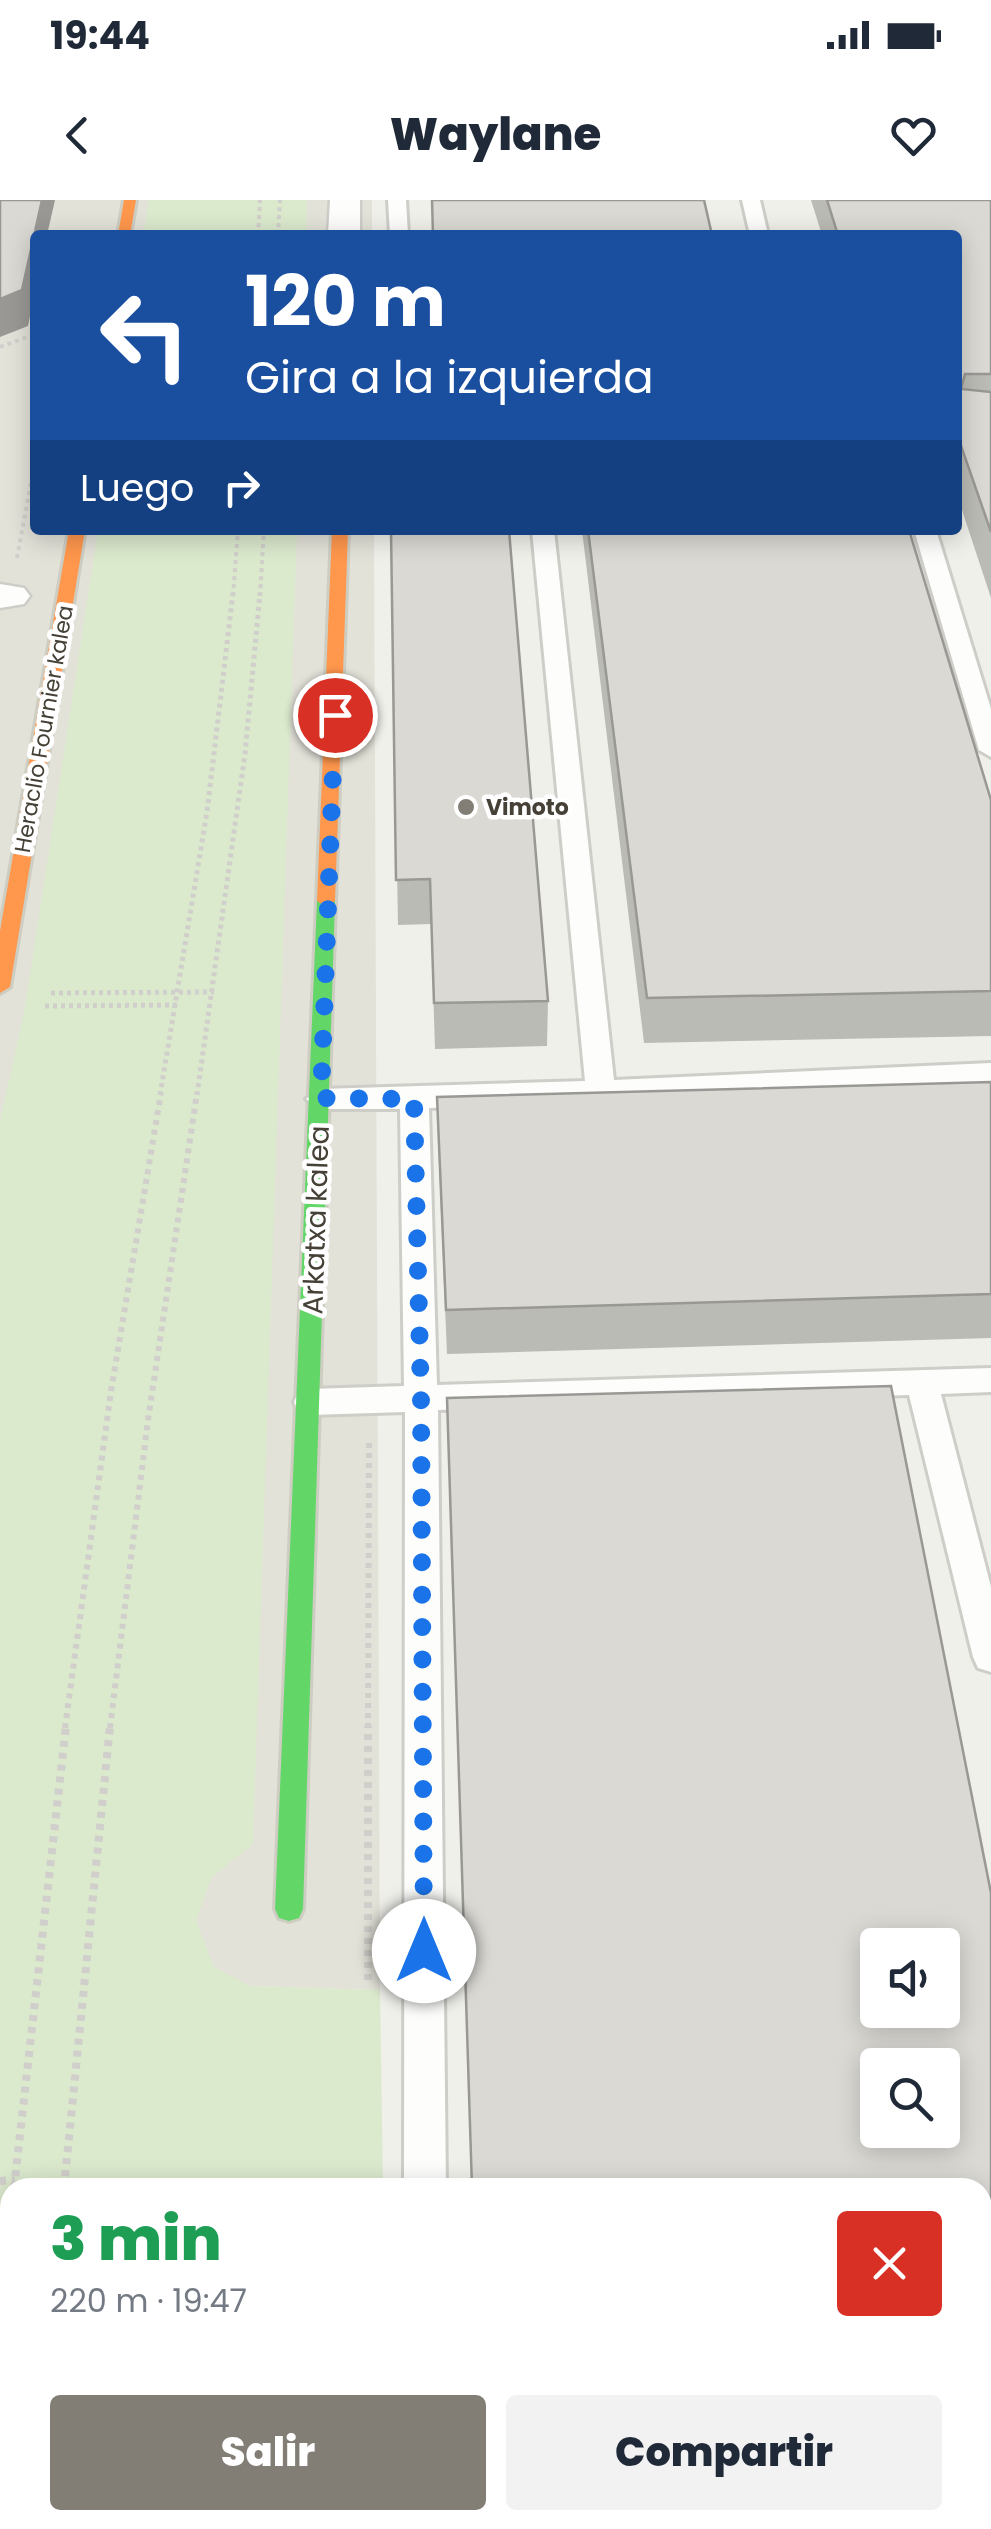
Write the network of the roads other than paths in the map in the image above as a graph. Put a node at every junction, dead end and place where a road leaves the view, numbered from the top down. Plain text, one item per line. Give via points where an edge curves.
1 (130, 200) edge
2 (344, 200) edge
3 (398, 200) edge
4 (751, 200) edge
5 (125, 230) edge
6 (344, 230) edge
7 (399, 230) edge
8 (759, 230) edge
9 (76, 535) edge
10 (340, 535) edge
11 (544, 535) edge
12 (926, 535) edge
13 (991, 750) edge
14 (0, 987) edge
15 (991, 1073) edge
16 (601, 1091) junction
17 (321, 1098) junction
18 (414, 1099) junction
19 (991, 1380) edge
20 (922, 1382) junction
21 (421, 1400) junction
22 (310, 1402) junction
23 (991, 1657) edge
24 (289, 1909) dead end
25 (424, 2178) edge

1 - 5 street
2 - 6 street
3 - 7 lane
4 - 8 lane
9 - 14 street, Heraclio Fournier kalea
10 - 17 street, Arkatxa kalea
11 - 16 lane
12 - 13 lane
15 - 16 lane
16 - 18 lane
17 - 18 lane
17 - 22 street, Arkatxa kalea
18 - 21 lane
19 - 20 lane
20 - 21 lane
20 - 23 lane
21 - 22 lane
21 - 25 lane
22 - 24 street, Arkatxa kalea

